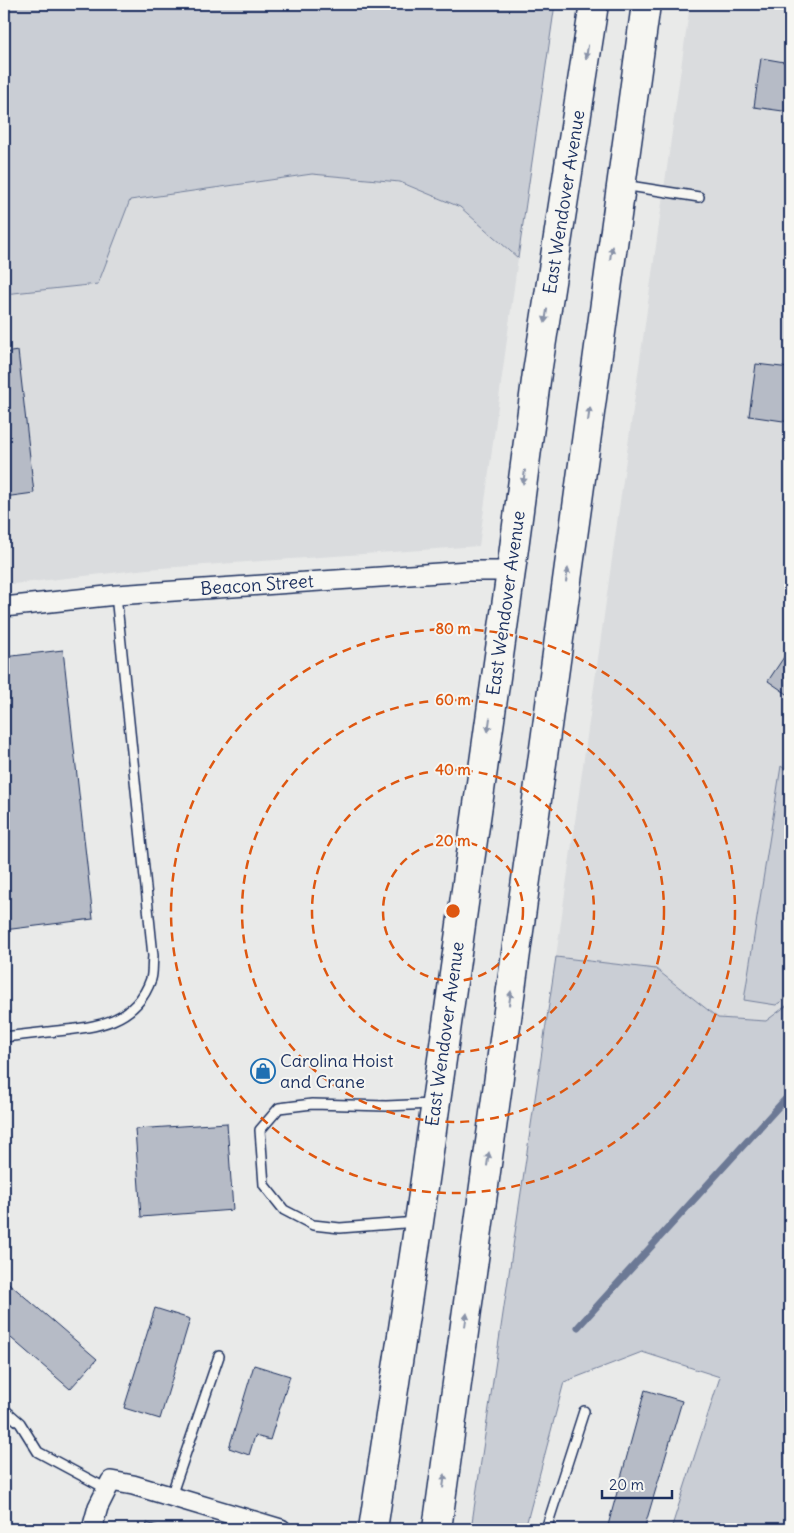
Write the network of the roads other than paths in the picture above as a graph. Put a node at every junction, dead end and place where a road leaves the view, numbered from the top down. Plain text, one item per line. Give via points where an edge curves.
1 (594, 4) edge
2 (646, 4) edge
3 (666, 4) edge
4 (622, 174) junction
5 (699, 197) dead end
6 (511, 571) junction
7 (116, 595) junction
8 (4, 607) edge
9 (4, 1037) edge
10 (436, 1104) junction
11 (419, 1222) junction
12 (220, 1356) dead end
13 (4, 1409) edge
14 (584, 1411) dead end
15 (109, 1485) junction
16 (172, 1496) junction
17 (92, 1529) edge
18 (281, 1529) edge
19 (373, 1529) edge
20 (437, 1529) edge
21 (546, 1529) edge

1 -> 6 highway, East Wendover Avenue
2 - 4 highway
3 - 4 highway
4 - 5 lane
20 -> 4 highway
6 - 7 street, Beacon Street via 468,571
6 -> 10 highway, East Wendover Avenue
7 - 8 street, Beacon Street
7 - 9 lane via 152,978 144,995 131,1010 112,1021 93,1027
10 - 11 highway, East Wendover Avenue
10 - 11 lane via 312,1104 279,1108 260,1130 264,1185 284,1210 313,1225 340,1228
11 - 19 highway, East Wendover Avenue
12 - 16 lane
13 - 15 lane via 20,1423 38,1452
14 - 21 lane
15 - 16 street via 133,1485
15 - 17 street
16 - 18 street

